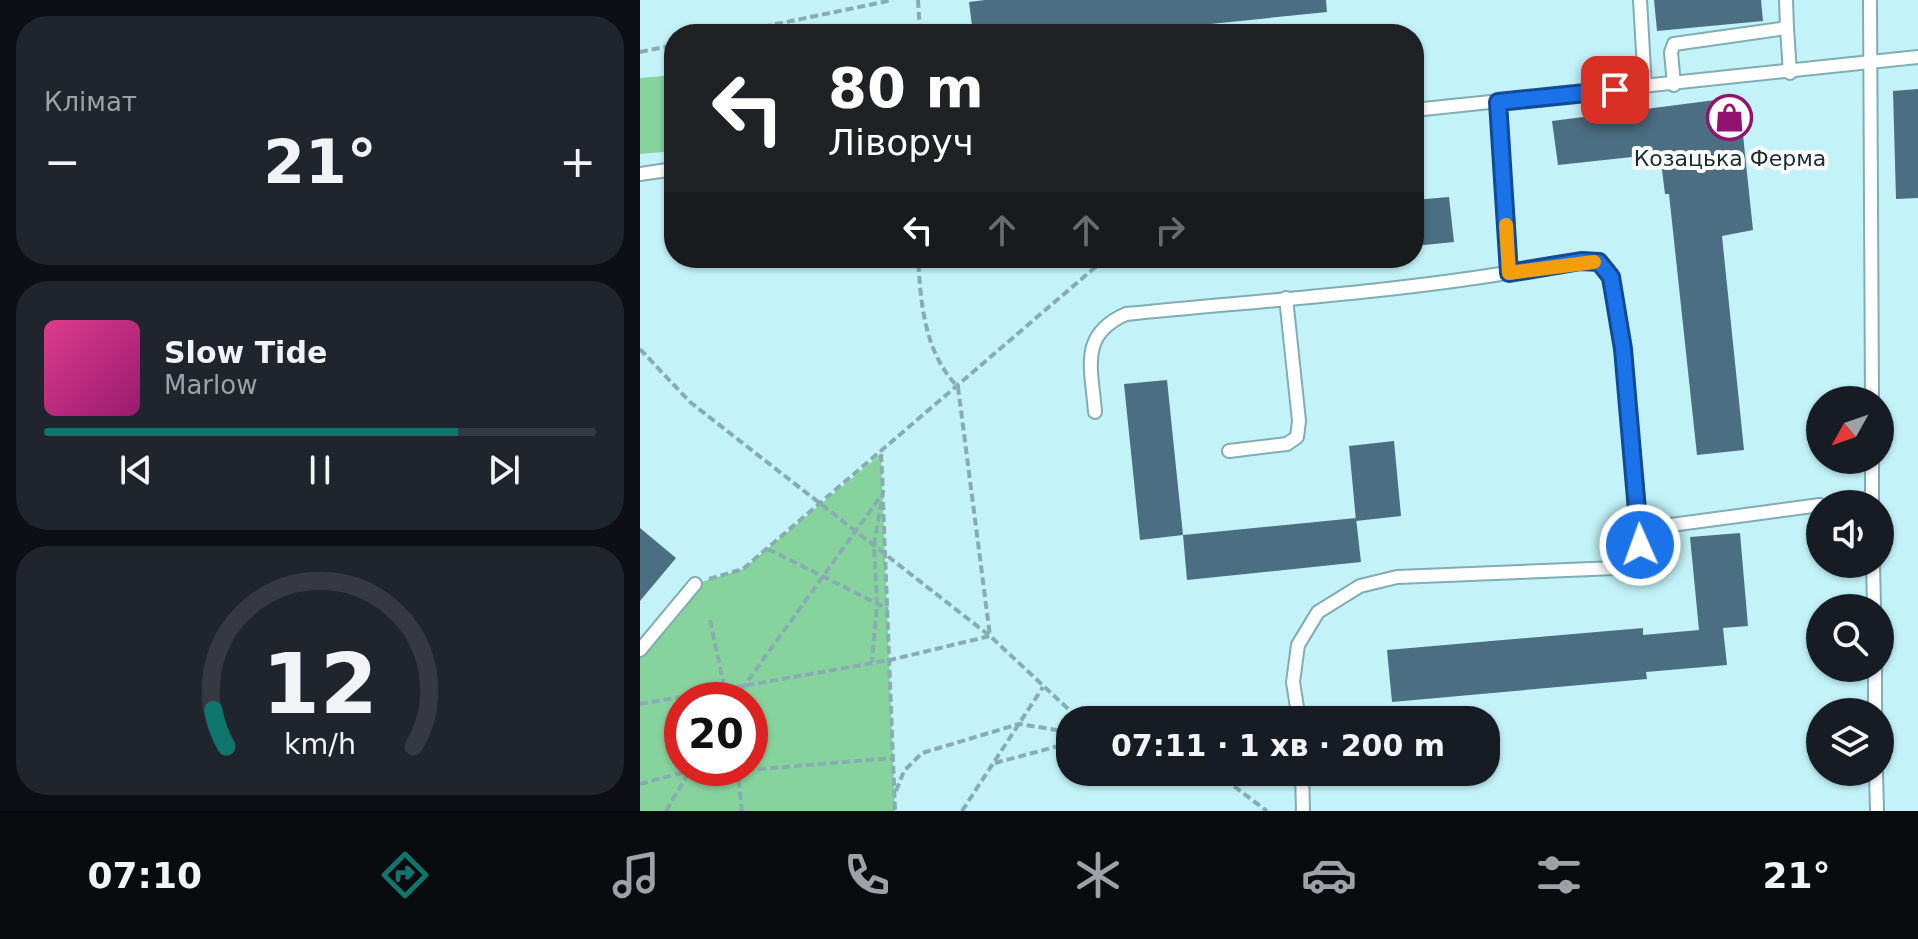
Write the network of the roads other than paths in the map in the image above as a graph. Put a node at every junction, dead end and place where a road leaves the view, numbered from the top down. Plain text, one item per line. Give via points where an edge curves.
1 (1640, 0) edge
2 (1786, 0) edge
3 (1870, 0) edge
4 (1787, 28) junction
5 (1918, 57) edge
6 (1872, 61) junction
7 (1790, 73) junction
8 (1674, 85) junction
9 (1645, 87) junction
10 (1498, 102) junction
11 (1424, 109) edge
12 (664, 170) edge
13 (640, 174) edge
14 (1509, 273) junction
15 (1286, 298) junction
16 (1872, 386) edge
17 (1095, 412) dead end
18 (1229, 451) dead end
19 (1806, 507) edge
20 (1641, 529) junction
21 (695, 584) road end
22 (640, 650) edge
23 (1297, 706) edge
24 (1302, 786) edge
25 (1876, 786) edge
26 (1303, 811) edge
27 (1877, 811) edge

1 - 9 lane
2 - 4 lane
3 - 6 lane
4 - 7 lane
4 - 8 lane via 1674,44
5 - 6 lane
6 - 7 lane
6 - 16 lane
7 - 8 lane
8 - 9 lane
9 - 10 lane
10 - 11 lane
10 - 14 lane
12 - 13 lane
14 - 15 lane
14 - 20 lane via 1581,261 1599,262 1607,269 1623,349
15 - 17 lane via 1126,314 1105,325 1090,347
15 - 18 lane via 1299,410 1297,437 1287,444
19 - 20 lane
20 - 23 lane via 1635,556 1616,568 1397,577 1340,597 1318,612 1298,645 1293,682
21 - 22 lane
24 - 26 lane
25 - 27 lane

